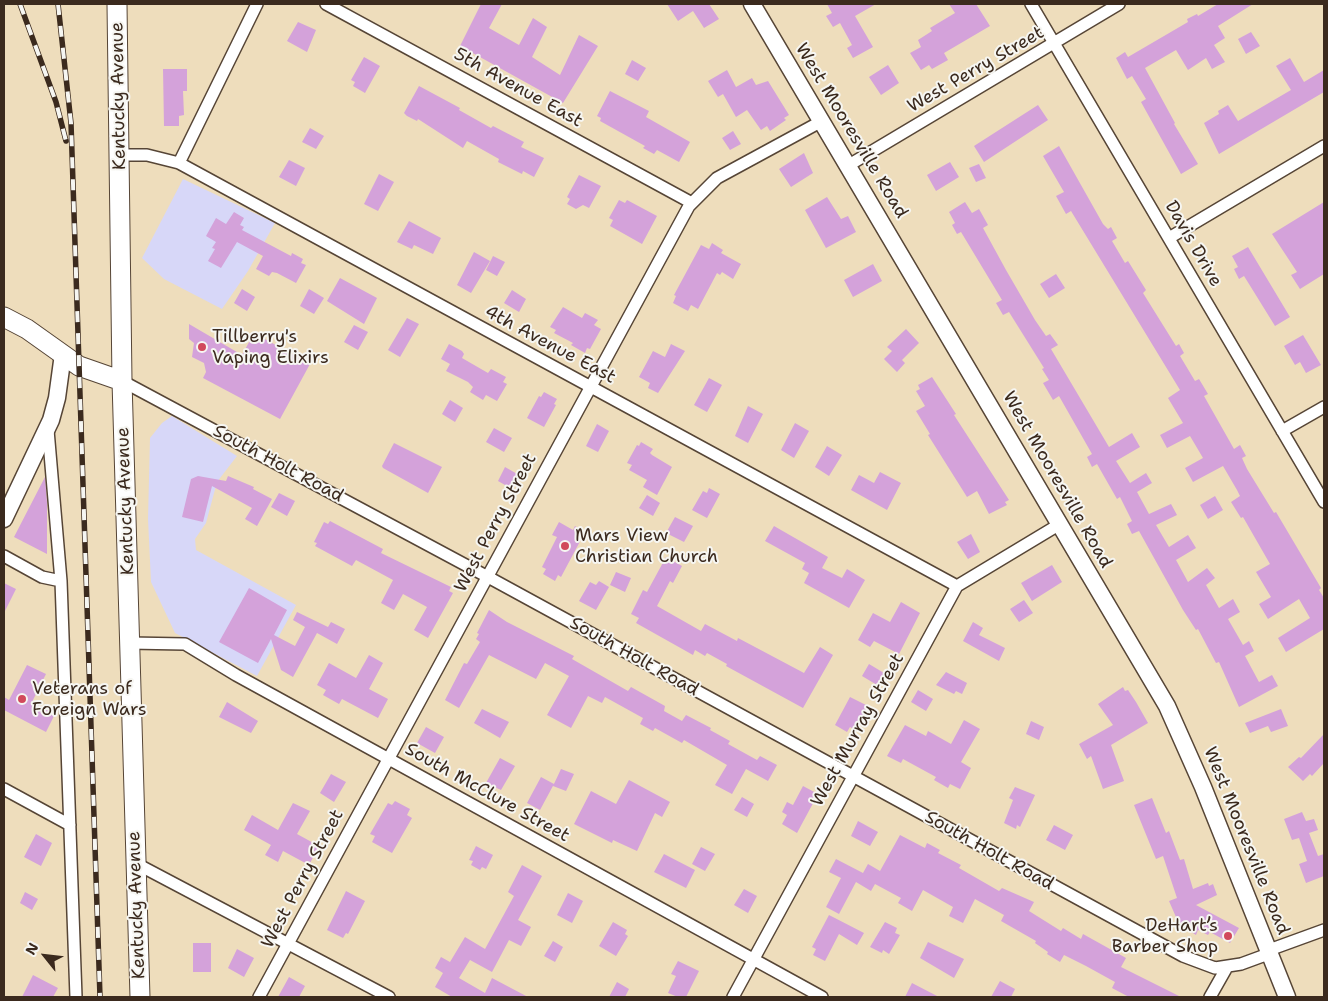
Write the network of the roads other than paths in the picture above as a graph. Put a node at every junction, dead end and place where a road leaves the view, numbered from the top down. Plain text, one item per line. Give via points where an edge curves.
1 (117, 4) edge
2 (257, 4) edge
3 (326, 4) edge
4 (752, 4) edge
5 (1031, 4) edge
6 (1119, 4) edge
7 (1054, 44) junction
8 (822, 121) junction
9 (1324, 146) edge
10 (120, 155) junction
11 (179, 163) junction
12 (849, 165) junction
13 (692, 203) junction
14 (1169, 238) junction
15 (4, 317) edge
16 (63, 354) junction
17 (122, 381) junction
18 (590, 386) junction
19 (1324, 407) edge
20 (48, 429) junction
21 (1282, 432) junction
22 (1324, 502) edge
23 (4, 520) edge
24 (1060, 524) junction
25 (4, 556) edge
26 (488, 577) junction
27 (61, 581) junction
28 (957, 586) junction
29 (129, 643) junction
30 (388, 759) junction
31 (852, 777) junction
32 (4, 789) edge
33 (70, 825) junction
34 (135, 863) junction
35 (1324, 930) edge
36 (289, 944) junction
37 (1270, 952) junction
38 (754, 960) junction
39 (1227, 967) junction
40 (76, 997) edge
41 (140, 997) edge
42 (259, 997) edge
43 (388, 997) edge
44 (734, 997) edge
45 (822, 997) edge
46 (1210, 997) edge
47 (1287, 997) edge

1 - 10 main road, Kentucky Avenue
2 - 11 street
3 - 13 street, 5th Avenue East
4 - 8 main road, West Mooresville Road
5 - 7 street, Davis Drive
6 - 7 street, West Perry Street
7 - 12 street, West Perry Street
7 - 14 street, Davis Drive
8 - 12 main road, West Mooresville Road
8 - 13 street, West Perry Street via 717,178
9 - 14 street
10 - 11 street, 4th Avenue East via 147,155
10 - 17 main road, Kentucky Avenue
11 - 18 street, 4th Avenue East
12 - 24 main road, West Mooresville Road
13 - 18 street, West Perry Street
14 - 21 street, Davis Drive
15 - 16 main road, South Holt Road
16 - 17 main road, South Holt Road via 79,366
16 - 20 main road via 57,398
17 - 26 street, South Holt Road
17 - 29 main road, Kentucky Avenue
18 - 26 street, West Perry Street
18 - 28 street, 4th Avenue East
19 - 21 street
20 - 23 main road
20 - 27 street
21 - 22 street, Davis Drive
24 - 28 street
24 - 37 main road, West Mooresville Road via 1167,706
25 - 27 street via 42,577
26 - 30 street, West Perry Street
26 - 31 street, South Holt Road
27 - 33 street
28 - 31 street, West Murray Street
29 - 30 street, South McClure Street via 185,644
29 - 34 main road, Kentucky Avenue
30 - 36 street, West Perry Street
30 - 38 street, South McClure Street
31 - 38 street, West Murray Street
31 - 39 street, South Holt Road via 1183,956 1209,967
32 - 33 street
33 - 40 street
34 - 36 street
34 - 41 main road, Kentucky Avenue
35 - 37 street
36 - 42 street, West Perry Street
36 - 43 street
37 - 39 street, South Holt Road
37 - 47 main road, West Mooresville Road
38 - 44 street, West Murray Street
38 - 45 street, South McClure Street
39 - 46 street

